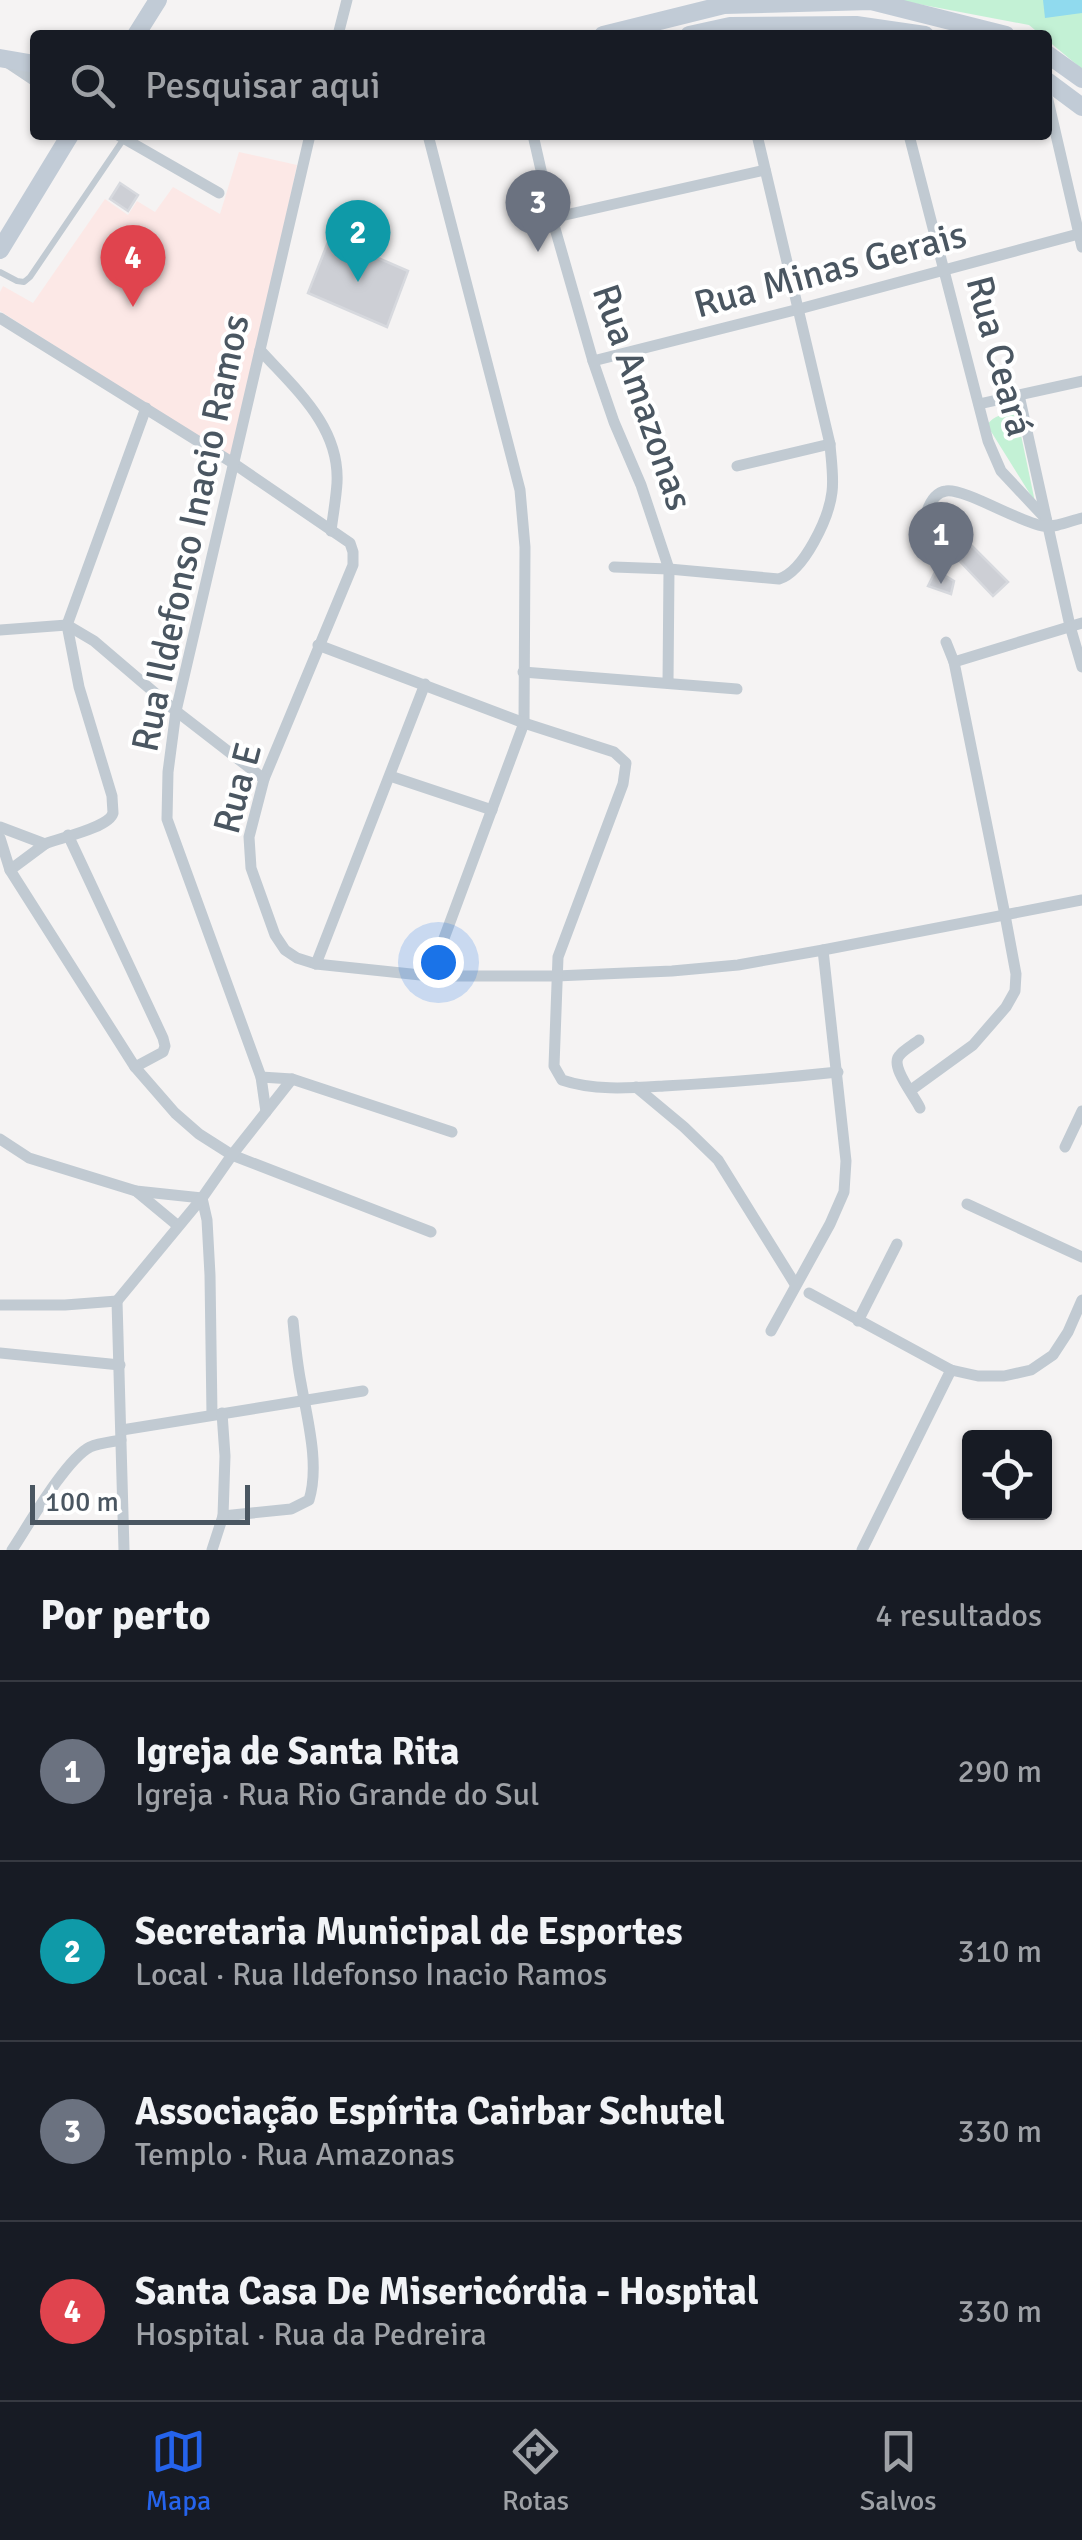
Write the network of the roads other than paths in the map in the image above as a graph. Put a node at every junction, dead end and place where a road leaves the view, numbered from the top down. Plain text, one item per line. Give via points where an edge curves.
1 (158, 0) edge
2 (348, 0) edge
3 (871, 1) edge
4 (723, 2) edge
5 (139, 30) edge
6 (339, 30) edge
7 (620, 30) edge
8 (731, 30) edge
9 (752, 30) edge
10 (875, 30) edge
11 (881, 30) edge
12 (986, 30) edge
13 (0, 58) edge
14 (1052, 58) edge
15 (30, 63) edge
16 (30, 78) edge
17 (1082, 79) edge
18 (1052, 85) edge
19 (1082, 107) edge
20 (1052, 117) edge
21 (67, 140) edge
22 (119, 140) edge
23 (126, 140) edge
24 (309, 140) edge
25 (429, 140) edge
26 (533, 140) edge
27 (757, 140) edge
28 (910, 140) edge
29 (765, 170) junction
30 (218, 193) dead end
31 (552, 218) junction
32 (1081, 237) edge
33 (0, 250) edge
34 (946, 270) junction
35 (0, 272) edge
36 (799, 309) junction
37 (0, 318) edge
38 (260, 350) junction
39 (593, 361) junction
40 (1082, 381) edge
41 (1019, 396) junction
42 (979, 404) junction
43 (146, 408) junction
44 (830, 444) junction
45 (233, 463) junction
46 (737, 466) dead end
47 (1082, 518) edge
48 (1047, 523) junction
49 (332, 531) junction
50 (921, 553) dead end
51 (614, 567) dead end
52 (670, 569) junction
53 (68, 625) junction
54 (1076, 625) edge
55 (0, 630) edge
56 (946, 642) dead end
57 (318, 645) junction
58 (954, 662) junction
59 (1082, 667) edge
60 (523, 672) junction
61 (668, 683) junction
62 (425, 684) junction
63 (737, 689) dead end
64 (176, 711) junction
65 (524, 723) junction
66 (390, 776) junction
67 (264, 779) junction
68 (492, 810) junction
69 (0, 827) edge
70 (68, 835) junction
71 (0, 838) edge
72 (45, 844) junction
73 (10, 870) junction
74 (1082, 900) edge
75 (1005, 914) junction
76 (823, 950) junction
77 (316, 964) junction
78 (430, 976) junction
79 (556, 976) junction
80 (919, 1040) dead end
81 (135, 1067) junction
82 (838, 1072) junction
83 (261, 1077) junction
84 (292, 1080) junction
85 (636, 1087) junction
86 (911, 1090) junction
87 (920, 1108) dead end
88 (1082, 1111) edge
89 (266, 1112) junction
90 (452, 1132) dead end
91 (0, 1139) edge
92 (1065, 1146) dead end
93 (232, 1155) junction
94 (136, 1190) junction
95 (202, 1198) junction
96 (967, 1204) dead end
97 (177, 1226) junction
98 (432, 1232) dead end
99 (897, 1244) dead end
100 (1082, 1258) edge
101 (795, 1284) junction
102 (808, 1293) dead end
103 (1082, 1300) edge
104 (117, 1301) junction
105 (0, 1305) edge
106 (293, 1321) dead end
107 (858, 1321) junction
108 (771, 1330) dead end
109 (0, 1353) edge
110 (120, 1365) junction
111 (951, 1370) junction
112 (363, 1392) dead end
113 (304, 1400) junction
114 (217, 1414) junction
115 (121, 1435) junction
116 (223, 1516) junction
117 (12, 1550) edge
118 (124, 1550) edge
119 (212, 1550) edge
120 (862, 1550) edge

1 - 5 street
2 - 6 street
3 - 4 street
3 - 11 street
3 - 12 street
4 - 7 street
4 - 8 street
9 - 10 street
13 - 15 street
13 - 16 street
14 - 17 street
18 - 19 street
20 - 32 street
21 - 33 street
22 - 35 lane via 30,277 17,282
23 - 30 street
24 - 38 street, Rua Ildefonso Inacio Ramos
25 - 60 street via 520,490
26 - 31 street, Rua Amazonas
27 - 29 street
28 - 34 street, Rua Ceará
29 - 31 street
29 - 36 street
31 - 39 street, Rua Amazonas
32 - 34 street, Rua Minas Gerais
34 - 36 street, Rua Minas Gerais
34 - 42 street, Rua Ceará
36 - 39 street, Rua Minas Gerais
36 - 44 street
37 - 43 street
38 - 45 street, Rua Ildefonso Inacio Ramos
38 - 49 street via 314,410 334,446
39 - 52 street, Rua Amazonas
40 - 41 street
41 - 42 street
41 - 48 street
42 - 48 street, Rua Ceará via 1001,470
43 - 45 street
43 - 53 street
44 - 46 street
44 - 52 street via 832,492 824,519 788,576
45 - 49 street
45 - 64 street, Rua Ildefonso Inacio Ramos
47 - 48 street
48 - 50 street via 1026,522 947,490 936,495 925,516
48 - 54 street
49 - 57 street, Rua E via 354,552
51 - 52 street
52 - 61 street, Rua Amazonas
53 - 55 street
53 - 64 street
53 - 70 street via 113,812 97,827
54 - 58 street
54 - 59 street
56 - 58 street
57 - 62 street
57 - 67 street, Rua E
58 - 75 street
60 - 61 street
60 - 65 street
61 - 63 street
62 - 65 street
62 - 66 street
64 - 67 street
64 - 83 street, Rua Ildefonso Inacio Ramos via 166,819
65 - 68 street
65 - 79 street via 614,752 626,763
66 - 68 street
66 - 77 street
67 - 77 street, Rua E via 248,837 251,868 284,950
68 - 78 street
69 - 72 street
70 - 72 street
70 - 81 street via 163,1038 163,1052
71 - 73 street
72 - 73 street
73 - 81 street
74 - 75 street, Rua E
75 - 76 street, Rua E
75 - 86 street via 1015,992 973,1045
76 - 79 street, Rua E via 738,965
76 - 82 street
77 - 78 street, Rua E
78 - 79 street, Rua E
79 - 85 street via 554,1066 562,1080
80 - 86 street via 896,1064
81 - 93 street via 174,1113
82 - 85 street
82 - 101 street via 844,1192
83 - 84 street
83 - 89 street, Rua Ildefonso Inacio Ramos
84 - 89 street
84 - 90 street
85 - 101 street via 718,1160
86 - 87 street
88 - 92 street
89 - 93 street
91 - 94 street via 29,1158
93 - 95 street
93 - 98 street
94 - 95 street
94 - 97 street
95 - 97 street
95 - 114 street
96 - 100 street
97 - 104 street
99 - 107 street
101 - 108 street
102 - 107 street
103 - 111 street via 1054,1354 1032,1370 1004,1376
104 - 105 street
104 - 110 street
106 - 113 street
107 - 111 street
109 - 110 street
110 - 115 street
111 - 120 street
112 - 113 street
113 - 114 street
113 - 116 street via 312,1444 308,1500 291,1509
114 - 115 street
114 - 116 street via 225,1456
115 - 117 street via 84,1451
115 - 118 street
116 - 119 street

